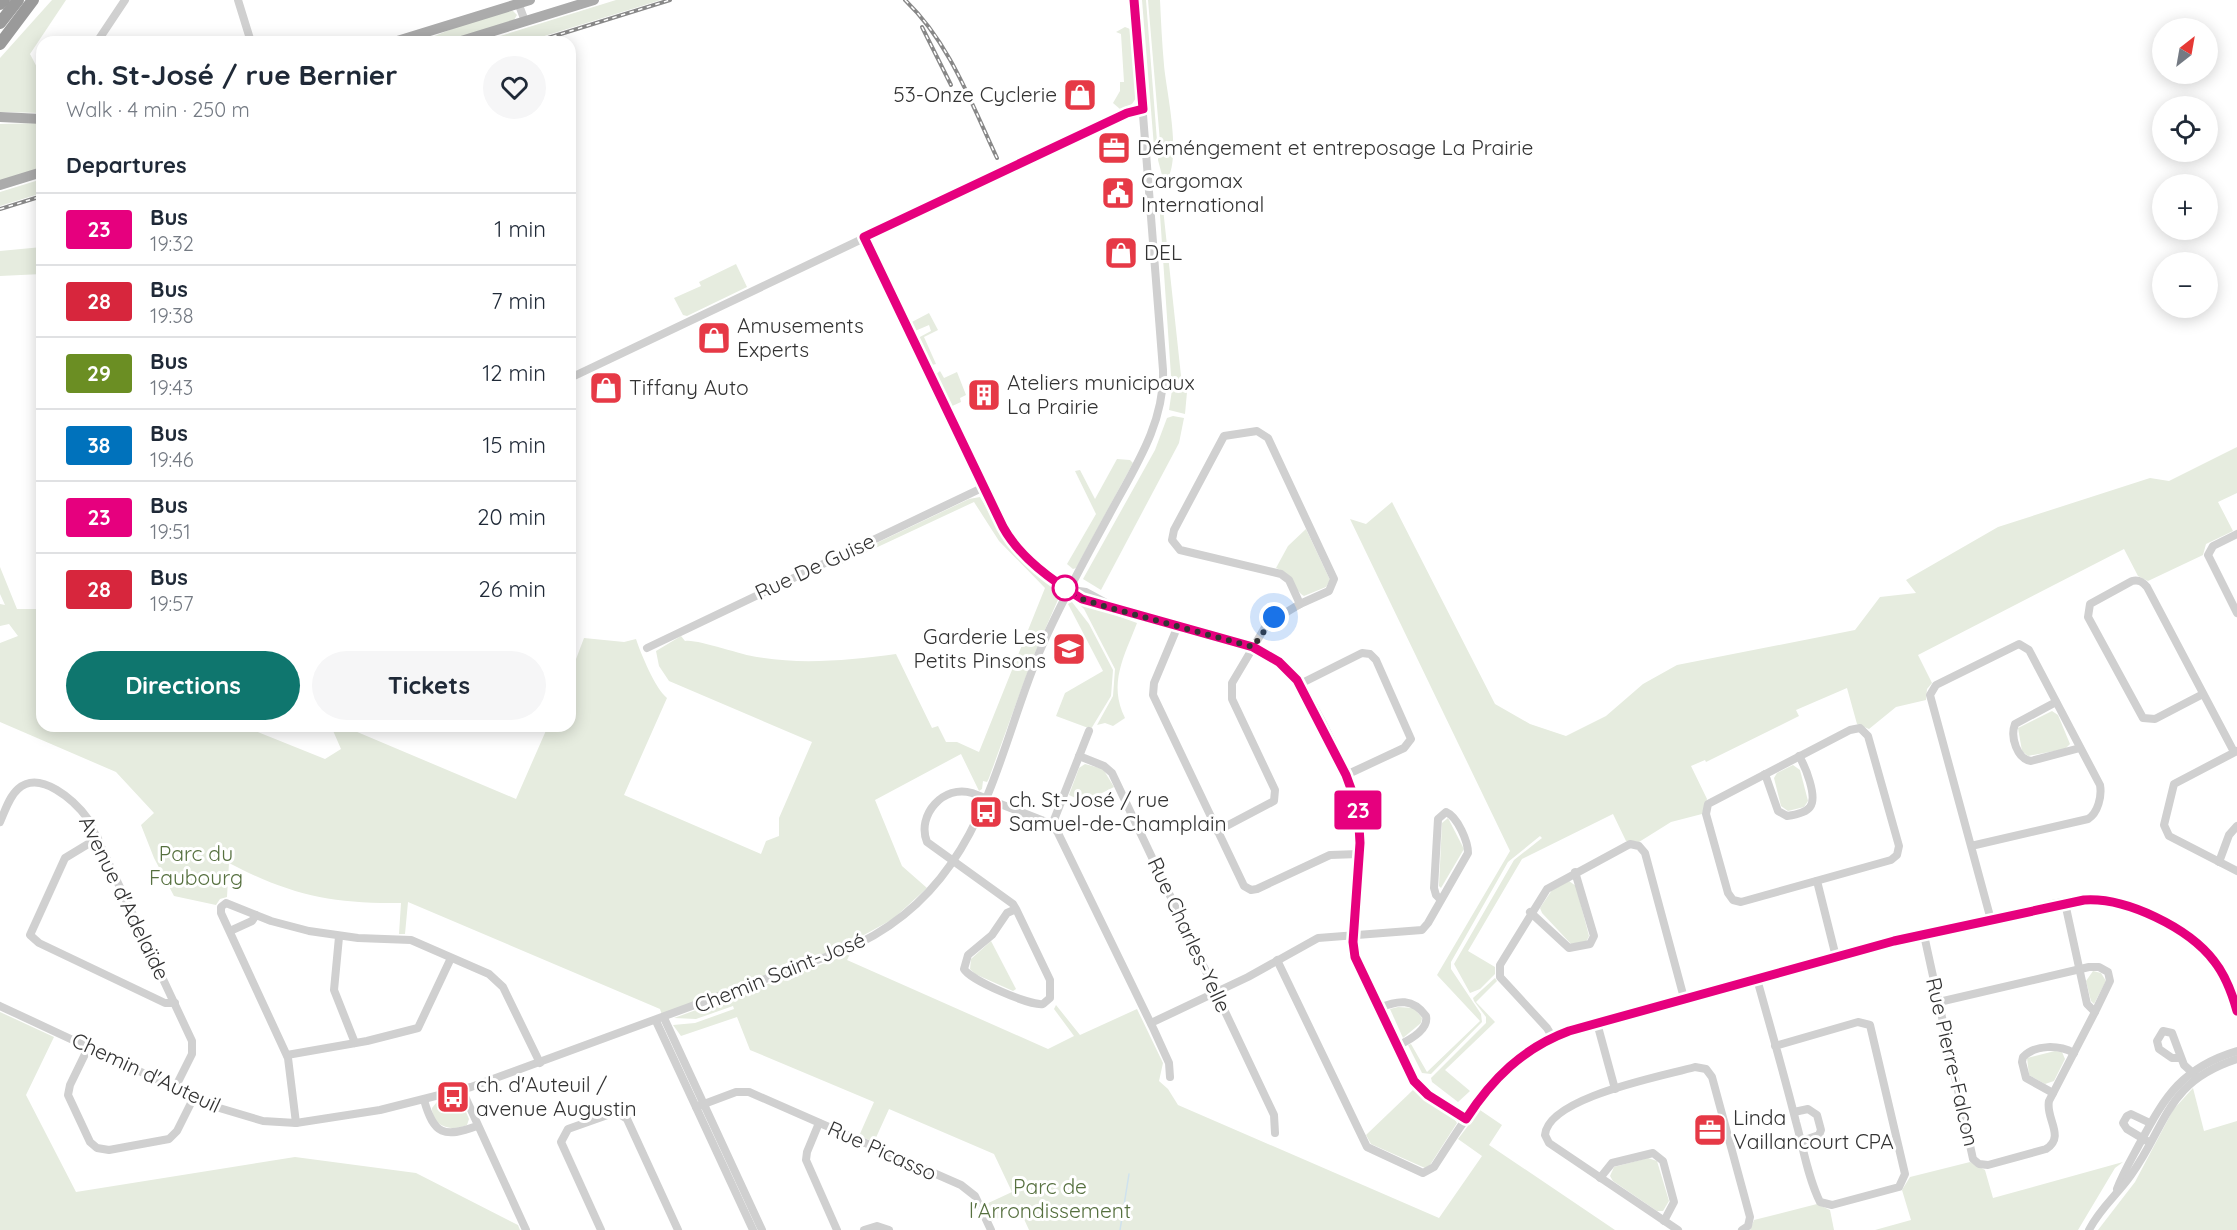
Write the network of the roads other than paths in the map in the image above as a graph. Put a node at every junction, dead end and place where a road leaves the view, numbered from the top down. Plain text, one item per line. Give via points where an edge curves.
1 (4, 0) edge
2 (18, 0) edge
3 (33, 0) edge
4 (39, 0) edge
5 (125, 0) edge
6 (238, 0) edge
7 (530, 0) edge
8 (592, 0) edge
9 (1134, 0) edge
10 (518, 2) edge
11 (0, 4) edge
12 (525, 21) junction
13 (0, 23) edge
14 (16, 23) junction
15 (101, 36) edge
16 (249, 36) edge
17 (413, 36) edge
18 (477, 36) edge
19 (0, 44) edge
20 (1143, 109) junction
21 (0, 117) edge
22 (36, 119) edge
23 (36, 174) edge
24 (0, 185) edge
25 (864, 237) junction
26 (576, 375) edge
27 (984, 487) junction
28 (2237, 534) edge
29 (1069, 590) junction
30 (1300, 604) junction
31 (2237, 613) edge
32 (1177, 628) junction
33 (1253, 647) junction
34 (647, 648) dead end
35 (1300, 684) junction
36 (2203, 694) junction
37 (2056, 702) junction
38 (1089, 731) dead end
39 (2080, 748) junction
40 (2235, 752) edge
41 (1079, 756) junction
42 (1799, 756) junction
43 (1765, 774) junction
44 (1346, 775) junction
45 (985, 799) junction
46 (0, 822) edge
47 (1052, 825) junction
48 (2237, 826) edge
49 (1217, 831) junction
50 (98, 838) junction
51 (1971, 846) junction
52 (1359, 854) junction
53 (953, 861) junction
54 (2219, 862) junction
55 (2237, 871) edge
56 (1575, 872) junction
57 (1817, 881) junction
58 (1441, 900) junction
59 (2065, 903) junction
60 (1016, 909) junction
61 (1530, 912) junction
62 (256, 915) junction
63 (1991, 920) junction
64 (230, 931) junction
65 (1354, 933) junction
66 (1924, 935) junction
67 (339, 937) junction
68 (1836, 957) junction
69 (451, 958) junction
70 (1277, 960) junction
71 (2080, 971) junction
72 (1757, 979) junction
73 (1216, 992) junction
74 (1684, 998) junction
75 (1939, 1002) junction
76 (175, 1003) junction
77 (0, 1006) edge
78 (1379, 1008) junction
79 (2237, 1011) edge
80 (2095, 1012) junction
81 (660, 1019) junction
82 (1151, 1023) junction
83 (1597, 1023) junction
84 (1553, 1038) junction
85 (355, 1043) junction
86 (1396, 1046) junction
87 (1776, 1046) junction
88 (88, 1048) junction
89 (2237, 1051) edge
90 (2074, 1053) junction
91 (287, 1055) junction
92 (2181, 1058) dead end
93 (2237, 1059) edge
94 (540, 1063) junction
95 (2195, 1075) junction
96 (1170, 1077) dead end
97 (175, 1088) junction
98 (1615, 1089) junction
99 (462, 1090) junction
100 (2053, 1093) junction
101 (194, 1097) junction
102 (424, 1100) junction
103 (700, 1105) junction
104 (1794, 1113) junction
105 (1466, 1119) junction
106 (296, 1123) junction
107 (819, 1123) junction
108 (2150, 1123) junction
109 (477, 1125) junction
110 (1275, 1133) dead end
111 (2146, 1140) junction
112 (1802, 1142) junction
113 (1600, 1178) junction
114 (1664, 1221) junction
115 (754, 1228) edge
116 (526, 1230) edge
117 (601, 1230) edge
118 (678, 1230) edge
119 (837, 1230) edge
120 (864, 1230) edge
121 (890, 1230) edge
122 (991, 1230) edge
123 (1678, 1230) edge
124 (1742, 1230) edge
125 (2089, 1230) edge

1 - 11 highway
2 - 13 highway
3 - 14 highway
4 - 14 highway
5 - 15 street
6 - 16 street
7 - 10 main road
8 - 12 main road
9 - 20 street, Chemin Saint-José
10 - 12 street
10 - 17 main road
12 - 18 main road
14 - 19 highway
20 - 25 street via 1127,113
20 - 29 street, Chemin Saint-José via 1163,370 1161,402 1144,450
21 - 22 main road
23 - 24 main road
25 - 26 street
25 - 27 street
27 - 29 street via 1013,543
27 - 34 street, Rue De Guise
28 - 31 street via 2214,546 2208,555
29 - 32 street via 1082,599
29 - 45 street, Chemin Saint-José via 1040,651
30 - 30 street via 1329,591 1333,576 1266,436 1257,431 1227,434 1174,530 1173,544 1180,550 1281,574 1289,580
30 - 33 street via 1270,620
32 - 33 street
32 - 49 street via 1154,683 1153,695
33 - 35 street via 1279,662
33 - 49 street via 1232,683 1230,695 1276,797 1269,806
35 - 44 street
35 - 44 street via 1362,653 1376,660 1411,739 1404,748
36 - 36 street via 2145,584 2132,581 2090,604 2088,617 2143,718 2155,719
36 - 40 street
37 - 39 street
37 - 39 street via 2015,724 2013,734 2019,754 2031,761
37 - 51 street via 2029,650 2019,644 1932,689 1930,698
38 - 41 street
39 - 51 street via 2101,787 2093,817
40 - 54 street via 2175,784 2164,821 2169,836
41 - 47 street
41 - 73 street, Rue Charles-Yelle via 1104,765 1112,773
42 - 43 street
42 - 43 street via 1813,798 1805,811 1787,816 1778,811
42 - 57 street via 1850,730 1865,731 1899,846 1897,855 1890,860
43 - 57 street via 1710,802 1706,809 1729,895 1741,902
44 - 52 street via 1359,814
45 - 47 street
45 - 53 street, Chemin Saint-José
45 - 53 street via 954,791 926,816 927,842
46 - 50 street, Avenue d'Adelaïde via 16,791 25,784 43,784 77,806
47 - 82 street via 1064,841
48 - 54 street via 2229,835
49 - 52 street via 1242,884 1251,890 1330,855
50 - 76 street, Avenue d'Adelaïde
50 - 76 street via 65,858 30,935 39,944 165,1003
51 - 63 street
52 - 65 street
53 - 60 street via 1009,899
53 - 81 street, Chemin Saint-José via 916,903 868,939
54 - 55 street
56 - 61 street via 1547,888
56 - 61 street via 1594,936 1590,944 1569,948
56 - 74 street via 1630,844 1642,848
57 - 68 street
58 - 58 street via 1468,850 1454,818 1446,812 1438,819 1434,888
58 - 65 street via 1419,931
59 - 63 street
59 - 71 street
59 - 79 street via 2119,903 2189,937 2220,969
60 - 60 street via 1051,983 1050,998 1043,1004 1029,1002 972,977 964,969 968,955
61 - 84 street via 1500,965 1499,974
62 - 64 street via 252,921
62 - 64 street via 223,904 221,913
62 - 67 street
63 - 66 street
64 - 91 street
65 - 70 street via 1318,938
65 - 78 street via 1355,957
66 - 68 street
66 - 75 street, Rue Pierre-Falcon
67 - 69 street via 406,939
67 - 85 street via 334,990
68 - 72 street
69 - 85 street via 418,1028
69 - 94 street via 489,974 503,987
70 - 73 street
70 - 105 street via 1367,1146 1420,1172 1428,1171
71 - 75 street
71 - 80 street via 2087,1004
71 - 80 street, Rue Pierre-Falcon via 2099,967 2110,976
72 - 74 street
72 - 87 street
73 - 82 street
73 - 110 street, Rue Charles-Yelle via 1274,1115
74 - 83 street
75 - 100 street, Rue Pierre-Falcon via 1976,1162 1988,1165 2050,1146 2055,1135 2048,1107
76 - 97 street, Avenue d'Adelaïde via 193,1046
77 - 88 street, Chemin d'Auteuil
78 - 86 street
78 - 86 street via 1410,1002 1426,1016 1425,1025
80 - 90 street, Rue Pierre-Falcon
81 - 94 street, Chemin Saint-José
81 - 103 street
82 - 96 street via 1169,1063
83 - 84 street
83 - 98 street
84 - 105 street via 1502,1073
85 - 91 street
86 - 105 street via 1420,1088
87 - 104 street
87 - 112 street via 1858,1023 1870,1025 1905,1177 1897,1188 1824,1205 1818,1198
88 - 97 street, Chemin d'Auteuil
88 - 101 street via 68,1095 90,1142 97,1148 109,1150 169,1139
89 - 95 street via 2212,1060
90 - 100 street, Rue Pierre-Falcon
90 - 100 street via 2054,1046 2029,1052 2022,1059 2026,1078
91 - 106 street
92 - 95 street
93 - 95 street
94 - 99 street, Chemin Saint-José
95 - 108 street via 2168,1094
95 - 111 street
97 - 101 street, Chemin d'Auteuil
98 - 113 street via 1571,1106 1545,1129 1549,1143
98 - 124 street via 1697,1067 1709,1071 1750,1217 1748,1226
99 - 102 street, Chemin Saint-José
99 - 109 street
101 - 106 street, Chemin d'Auteuil via 255,1119
102 - 106 street, Chemin Saint-José
102 - 109 street via 431,1122 446,1133
103 - 107 street, Rue Picasso via 745,1091
103 - 115 street
104 - 112 street
104 - 112 street via 1808,1109 1817,1115 1819,1135
107 - 119 street, Rue Picasso via 806,1160
107 - 122 street, Rue Picasso via 965,1187 977,1200
108 - 111 street
108 - 111 street via 2131,1114 2123,1120 2125,1127
109 - 116 street
111 - 125 street
113 - 114 street
113 - 114 street via 1615,1162 1648,1153 1658,1155 1674,1202
114 - 123 street
117 - 118 street via 561,1139 568,1129 616,1112 627,1119
120 - 121 street via 877,1226

